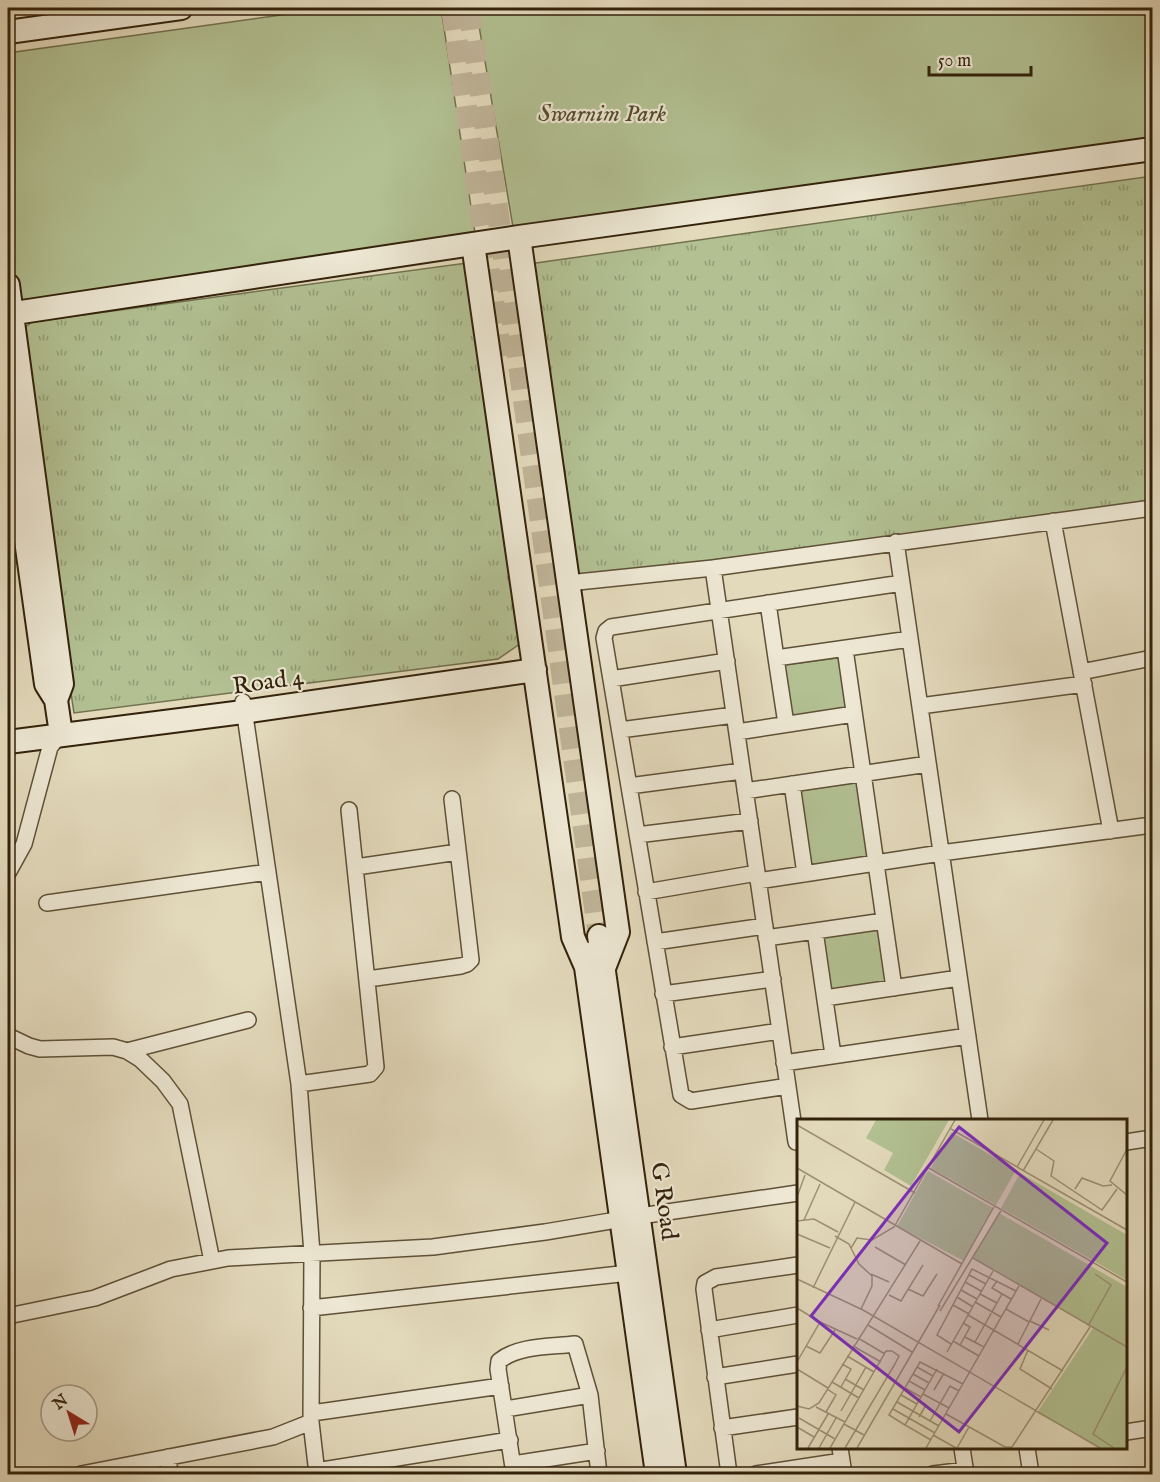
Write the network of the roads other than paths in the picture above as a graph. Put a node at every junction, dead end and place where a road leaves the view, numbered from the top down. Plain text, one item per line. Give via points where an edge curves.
1 (181, 8) edge
2 (8, 32) edge
3 (1152, 149) edge
4 (519, 237) junction
5 (473, 244) junction
6 (8, 285) edge
7 (9, 313) edge
8 (8, 411) edge
9 (20, 489) edge
10 (1152, 508) edge
11 (1053, 521) junction
12 (896, 542) junction
13 (713, 568) junction
14 (568, 583) junction
15 (902, 584) junction
16 (768, 603) junction
17 (719, 611) junction
18 (910, 639) junction
19 (845, 649) junction
20 (776, 658) junction
21 (1152, 658) edge
22 (727, 661) junction
23 (534, 663) junction
24 (1082, 678) junction
25 (611, 679) junction
26 (243, 706) junction
27 (920, 706) junction
28 (854, 714) junction
29 (734, 715) junction
30 (59, 718) junction
31 (786, 724) junction
32 (8, 728) edge
33 (620, 730) junction
34 (737, 732) junction
35 (8, 742) edge
36 (928, 764) junction
37 (742, 771) junction
38 (863, 773) junction
39 (792, 784) junction
40 (629, 786) junction
41 (745, 791) junction
42 (452, 798) dead end
43 (349, 810) dead end
44 (750, 821) junction
45 (1152, 825) edge
46 (1111, 831) junction
47 (637, 835) junction
48 (458, 852) junction
49 (941, 853) junction
50 (876, 863) junction
51 (356, 867) junction
52 (268, 872) junction
53 (8, 873) edge
54 (805, 874) junction
55 (758, 877) junction
56 (646, 892) junction
57 (47, 903) dead end
58 (884, 921) junction
59 (815, 931) junction
60 (766, 932) junction
61 (591, 936) tunnel mouth
62 (655, 942) junction
63 (595, 967) junction
64 (959, 978) junction
65 (368, 979) junction
66 (772, 979) junction
67 (894, 988) junction
68 (663, 994) junction
69 (825, 998) junction
70 (248, 1020) dead end
71 (780, 1031) junction
72 (8, 1036) edge
73 (968, 1036) junction
74 (672, 1047) junction
75 (127, 1051) junction
76 (833, 1055) junction
77 (784, 1063) junction
78 (299, 1084) junction
79 (788, 1086) junction
80 (980, 1119) edge
81 (1152, 1138) edge
82 (796, 1142) dead end
83 (1127, 1142) edge
84 (797, 1193) edge
85 (630, 1218) junction
86 (312, 1253) junction
87 (212, 1261) junction
88 (797, 1265) edge
89 (629, 1273) junction
90 (311, 1308) junction
91 (797, 1315) edge
92 (8, 1316) edge
93 (709, 1329) junction
94 (797, 1364) edge
95 (715, 1377) junction
96 (501, 1386) junction
97 (590, 1395) junction
98 (506, 1409) junction
99 (311, 1417) junction
100 (797, 1417) edge
101 (722, 1428) junction
102 (1152, 1428) edge
103 (1127, 1432) edge
104 (510, 1440) junction
105 (962, 1449) edge
106 (1027, 1449) edge
107 (597, 1451) junction
108 (168, 1457) junction
109 (842, 1461) edge
110 (513, 1469) edge
111 (966, 1472) edge
112 (317, 1473) edge
113 (81, 1474) edge
114 (170, 1474) edge
115 (599, 1474) edge
116 (657, 1474) edge
117 (675, 1474) edge
118 (729, 1474) edge
119 (756, 1474) edge
120 (933, 1474) edge
121 (1031, 1474) edge

1 - 2 street
3 - 4 street
4 - 5 street
4 - 14 street
5 - 7 street
5 - 23 street
6 - 7 street
7 - 9 street
8 - 9 street
9 - 30 street via 62,684
10 - 11 street
11 - 12 street
11 - 24 street
12 - 13 street
12 - 15 street
13 - 14 street
13 - 17 street
14 - 63 street via 618,932
15 - 16 street
15 - 18 street
16 - 17 street
16 - 20 street
17 - 22 street
17 - 25 street via 611,627 603,638
18 - 19 street
18 - 27 street
19 - 20 street
19 - 28 street
20 - 31 street
21 - 24 street
22 - 25 street
22 - 29 street
23 - 26 street, Road 4
23 - 63 street via 573,937
24 - 27 street
24 - 46 street
25 - 33 street
26 - 30 street, Road 4
26 - 52 street
27 - 36 street
28 - 31 street
28 - 38 street
29 - 33 street
29 - 34 street
30 - 32 street, Road 4
30 - 35 street, Road 4
30 - 53 street via 24,844
31 - 34 street
33 - 40 street
34 - 37 street
36 - 38 street
36 - 49 street
37 - 40 street
37 - 41 street
38 - 39 street
38 - 50 street
39 - 41 street
39 - 54 street
40 - 47 street
41 - 44 street
42 - 48 street
43 - 51 street
44 - 47 street
44 - 55 street
45 - 46 street
46 - 49 street
47 - 56 street
48 - 51 street
48 - 65 street via 471,960 461,966
49 - 50 street
49 - 64 street
50 - 54 street
50 - 58 street
51 - 65 street
52 - 57 street
52 - 78 street
54 - 55 street
55 - 56 street
55 - 60 street
56 - 62 street
58 - 59 street
58 - 67 street
59 - 60 street
59 - 69 street
60 - 62 street
60 - 66 street
61 - 63 street, G Road
62 - 68 street
63 - 85 street, G Road
64 - 67 street
64 - 73 street
65 - 78 street via 377,1061 374,1071
66 - 68 street
66 - 71 street
67 - 69 street
68 - 74 street
69 - 76 street
70 - 75 street
71 - 74 street
71 - 77 street
72 - 75 street via 40,1049 113,1047
73 - 76 street
73 - 80 street
74 - 79 street via 681,1095 691,1101
75 - 87 street via 163,1081 180,1104
76 - 77 street
77 - 79 street
78 - 86 street
79 - 82 street
81 - 83 street
84 - 85 street
85 - 86 street via 433,1247
85 - 89 street, G Road
85 - 117 street, G Road
86 - 87 street
86 - 90 street
87 - 92 street via 171,1269 95,1298
88 - 93 street via 716,1277 705,1283
89 - 90 street
89 - 116 street, G Road
90 - 99 street
91 - 93 street
93 - 95 street
94 - 95 street
95 - 101 street
96 - 97 street via 498,1369 504,1357 525,1350 575,1344
96 - 98 street
96 - 99 street
97 - 98 street
97 - 107 street
98 - 104 street
99 - 108 street via 273,1437
99 - 112 street
100 - 101 street
101 - 118 street
102 - 103 street
104 - 110 street
104 - 112 street
105 - 111 street
106 - 121 street
107 - 110 street
107 - 115 street
108 - 113 street
108 - 114 street
109 - 119 street
111 - 120 street

